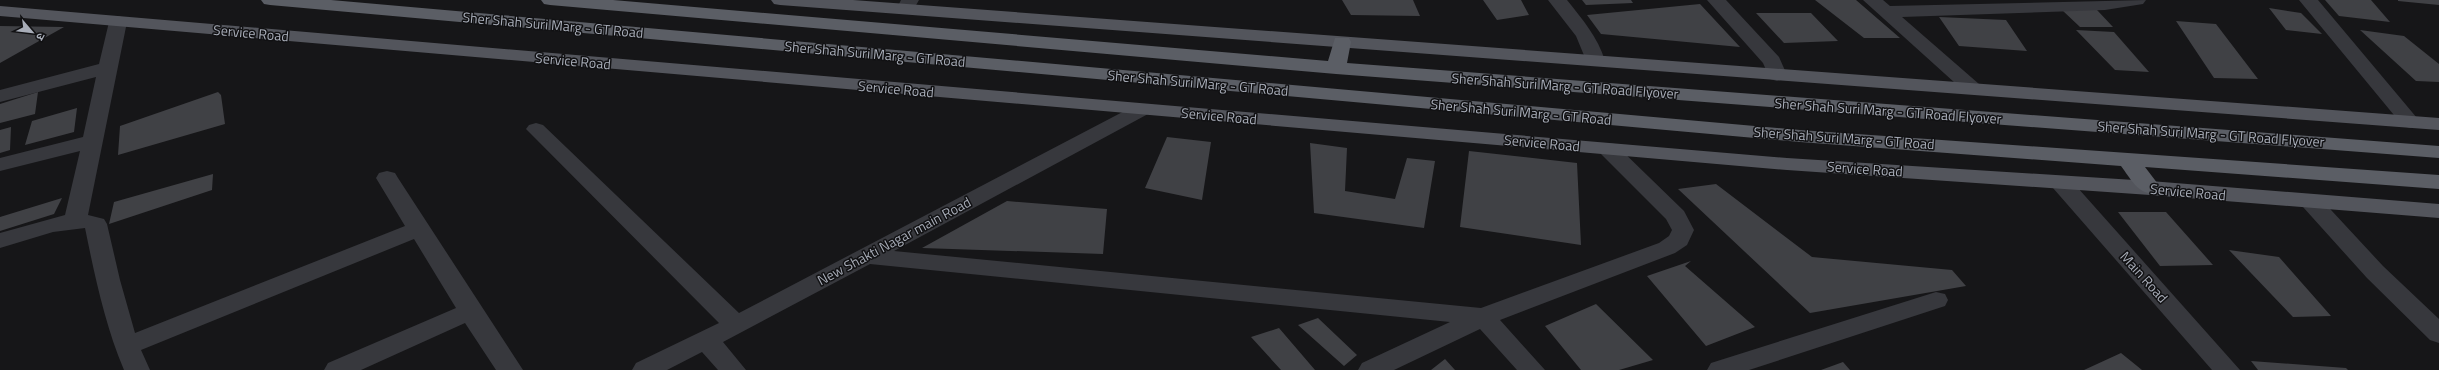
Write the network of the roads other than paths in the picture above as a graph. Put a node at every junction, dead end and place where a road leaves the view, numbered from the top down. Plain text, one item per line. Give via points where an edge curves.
1 (270, 0) edge
2 (550, 0) edge
3 (780, 0) edge
4 (1557, 0) edge
5 (1716, 0) edge
6 (1872, 0) edge
7 (2137, 0) edge
8 (2308, 0) edge
9 (907, 5) edge
10 (0, 11) edge
11 (1886, 12) junction
12 (118, 22) junction
13 (1342, 42) junction
14 (1595, 61) junction
15 (108, 68) junction
16 (1336, 68) junction
17 (1777, 75) junction
18 (1972, 88) junction
19 (0, 96) edge
20 (1141, 110) junction
21 (2410, 122) junction
22 (2439, 124) edge
23 (536, 129) dead end
24 (93, 141) junction
25 (1607, 149) junction
26 (2439, 152) edge
27 (2126, 158) junction
28 (0, 166) edge
29 (387, 178) dead end
30 (2439, 182) edge
31 (2061, 183) junction
32 (2150, 188) junction
33 (2310, 202) junction
34 (2439, 211) edge
35 (75, 220) junction
36 (418, 229) junction
37 (0, 241) edge
38 (866, 256) junction
39 (1936, 300) dead end
40 (470, 310) junction
41 (1483, 317) junction
42 (736, 325) junction
43 (2439, 334) edge
44 (705, 339) junction
45 (126, 346) junction
46 (138, 370) edge
47 (337, 370) edge
48 (510, 370) edge
49 (645, 370) edge
50 (733, 370) edge
51 (1371, 370) edge
52 (1532, 370) edge
53 (1720, 370) edge
54 (2227, 370) edge

1 - 27 highway, Sher Shah Suri Marg - GT Road via 1800,136
2 - 16 highway, Sher Shah Suri Marg - GT Road
3 - 9 main road
4 - 14 street via 1584,34 1593,50
5 - 17 street via 1772,61
6 - 11 street
7 - 11 street via 2074,7
8 - 21 street
9 - 13 main road
10 - 12 main road, Service Road
11 - 18 street
12 - 15 street
12 - 20 main road, Service Road
13 - 14 main road
13 - 16 highway
14 - 17 main road
15 - 19 street
15 - 24 street
16 - 26 highway, Sher Shah Suri Marg - GT Road Flyover
17 - 18 main road
18 - 21 main road
20 - 25 main road, Service Road
20 - 38 street, New Shakti Nagar main Road
21 - 22 main road
23 - 42 street
24 - 28 street
24 - 35 street
25 - 31 main road, Service Road
25 - 41 street via 1676,216 1683,230 1679,240 1667,248
27 - 30 highway
27 - 32 highway
29 - 36 street
31 - 32 main road, Service Road
31 - 54 street, Main Road
32 - 33 main road, Service Road
33 - 34 main road, Service Road
33 - 43 street via 2375,272
35 - 37 street
35 - 45 street via 96,224
36 - 40 street
36 - 45 street
38 - 41 street
38 - 42 street, New Shakti Nagar main Road
39 - 53 street
40 - 47 street
40 - 48 street
41 - 51 street
41 - 52 street
42 - 44 street, New Shakti Nagar main Road
44 - 49 street, New Shakti Nagar main Road
44 - 50 street
45 - 46 street

